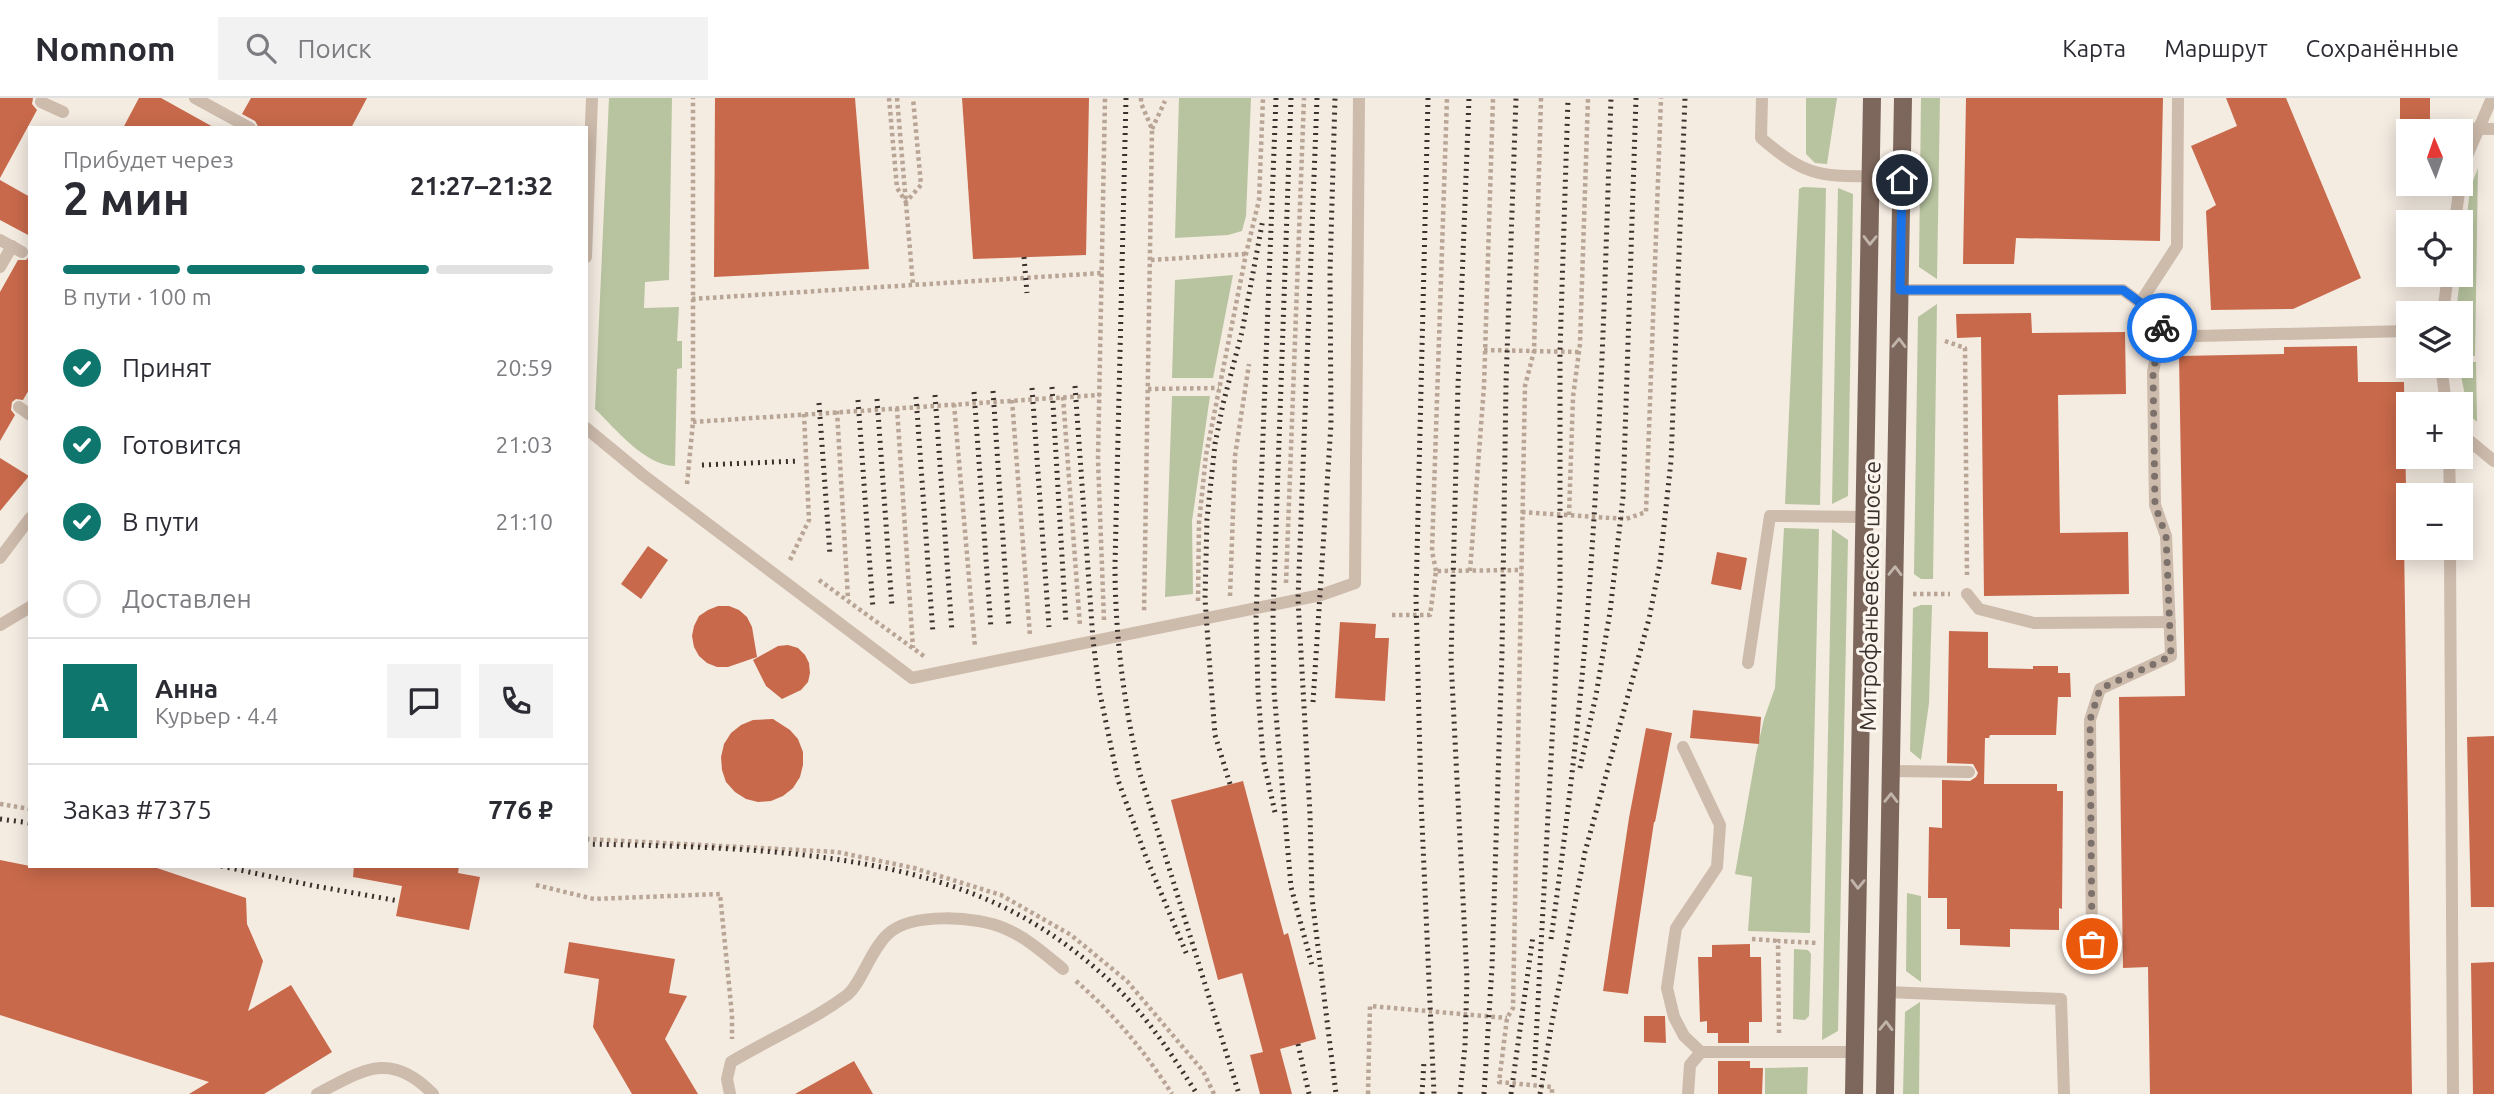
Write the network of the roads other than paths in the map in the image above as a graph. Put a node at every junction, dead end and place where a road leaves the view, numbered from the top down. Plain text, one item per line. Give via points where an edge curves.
1 (195, 98) edge
2 (592, 98) edge
3 (1359, 98) edge
4 (1762, 98) edge
5 (1872, 98) edge
6 (1903, 98) edge
7 (2178, 98) edge
8 (2492, 98) edge
9 (41, 102) dead end
10 (63, 112) dead end
11 (246, 126) edge
12 (2473, 130) edge
13 (2479, 130) junction
14 (2494, 130) edge
15 (2473, 143) edge
16 (1871, 176) junction
17 (588, 204) edge
18 (11, 246) edge
19 (0, 267) edge
20 (1900, 290) junction
21 (2140, 303) junction
22 (2164, 320) junction
23 (2396, 331) edge
24 (588, 430) edge
25 (2473, 444) edge
26 (2494, 461) edge
27 (1865, 517) junction
28 (28, 521) edge
29 (0, 558) edge
30 (2450, 560) edge
31 (1967, 594) road end
32 (28, 608) edge
33 (2170, 622) junction
34 (0, 625) edge
35 (1748, 663) dead end
36 (1683, 747) dead end
37 (1892, 771) junction
38 (1969, 772) dead end
39 (2092, 944) dead end
40 (1063, 969) road end
41 (1887, 992) junction
42 (1701, 1052) junction
43 (1855, 1052) junction
44 (317, 1094) edge
45 (433, 1094) edge
46 (730, 1094) edge
47 (1688, 1094) edge
48 (1854, 1094) edge
49 (1885, 1094) edge
50 (2064, 1094) edge
51 (2453, 1094) edge

1 - 11 lane
2 - 17 lane
3 - 24 lane via 1355,583 1321,595 912,678
4 - 16 lane via 1761,138 1787,160 1832,177
5 - 16 main road, Митрофаньевское шоссе
6 - 20 main road, Митрофаньевское шоссе
7 - 21 lane via 2177,246
8 - 13 lane
9 - 10 lane
12 - 13 lane
13 - 14 lane
13 - 15 lane
16 -> 27 main road, Митрофаньевское шоссе
18 - 19 lane
20 - 21 lane via 2123,290
37 -> 20 main road, Митрофаньевское шоссе
21 - 22 lane
22 - 23 lane via 2197,336
22 - 33 lane via 2153,372 2155,505 2166,536
25 - 26 lane
27 - 35 lane via 1770,516
27 -> 43 main road, Митрофаньевское шоссе
28 - 29 lane
30 - 51 lane
31 - 33 lane via 1979,609 2035,623
32 - 34 lane
33 - 39 lane via 2171,656 2100,689 2090,720
36 - 42 lane via 1720,825 1717,867 1676,928 1667,988 1684,1036
37 - 38 lane
41 -> 37 main road, Митрофаньевское шоссе
40 - 46 lane via 1006,929 981,921 919,920 901,925 871,954 850,993 731,1062
49 -> 41 main road, Митрофаньевское шоссе
41 - 50 lane via 2061,999
42 - 43 lane
42 - 47 lane via 1690,1065
43 - 48 main road, Митрофаньевское шоссе
44 - 45 lane via 361,1070 390,1067 410,1074

